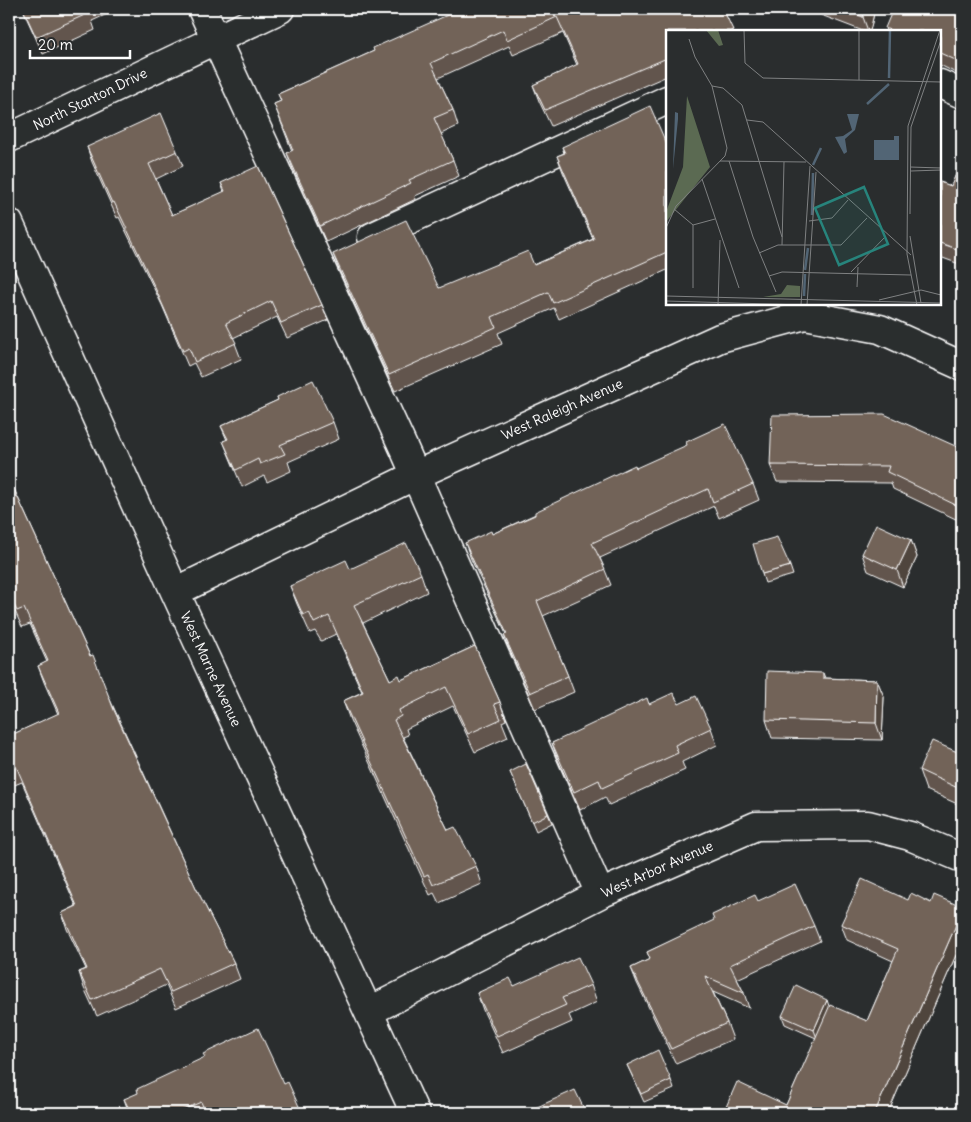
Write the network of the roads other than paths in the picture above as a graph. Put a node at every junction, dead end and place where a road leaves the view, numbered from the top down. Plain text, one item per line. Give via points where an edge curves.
1 (202, 9) edge
2 (280, 9) edge
3 (217, 38) junction
4 (941, 84) edge
5 (962, 94) edge
6 (666, 100) edge
7 (9, 138) edge
8 (9, 223) edge
9 (334, 255) junction
10 (962, 366) edge
11 (416, 475) junction
12 (175, 592) junction
13 (962, 858) edge
14 (600, 894) junction
15 (370, 1011) junction
16 (415, 1113) edge

1 - 3 street
2 - 3 street, North Stanton Drive
3 - 7 street, North Stanton Drive
3 - 9 street
4 - 5 street
6 - 9 street
8 - 12 street, West Marne Avenue
9 - 11 street
10 - 11 street, West Raleigh Avenue via 880,329 805,315 720,338
11 - 12 street, West Raleigh Avenue
11 - 14 street
12 - 15 street, West Marne Avenue
13 - 14 street, West Arbor Avenue via 910,836 868,825 756,826
14 - 15 street, West Arbor Avenue
15 - 16 street, West Marne Avenue

